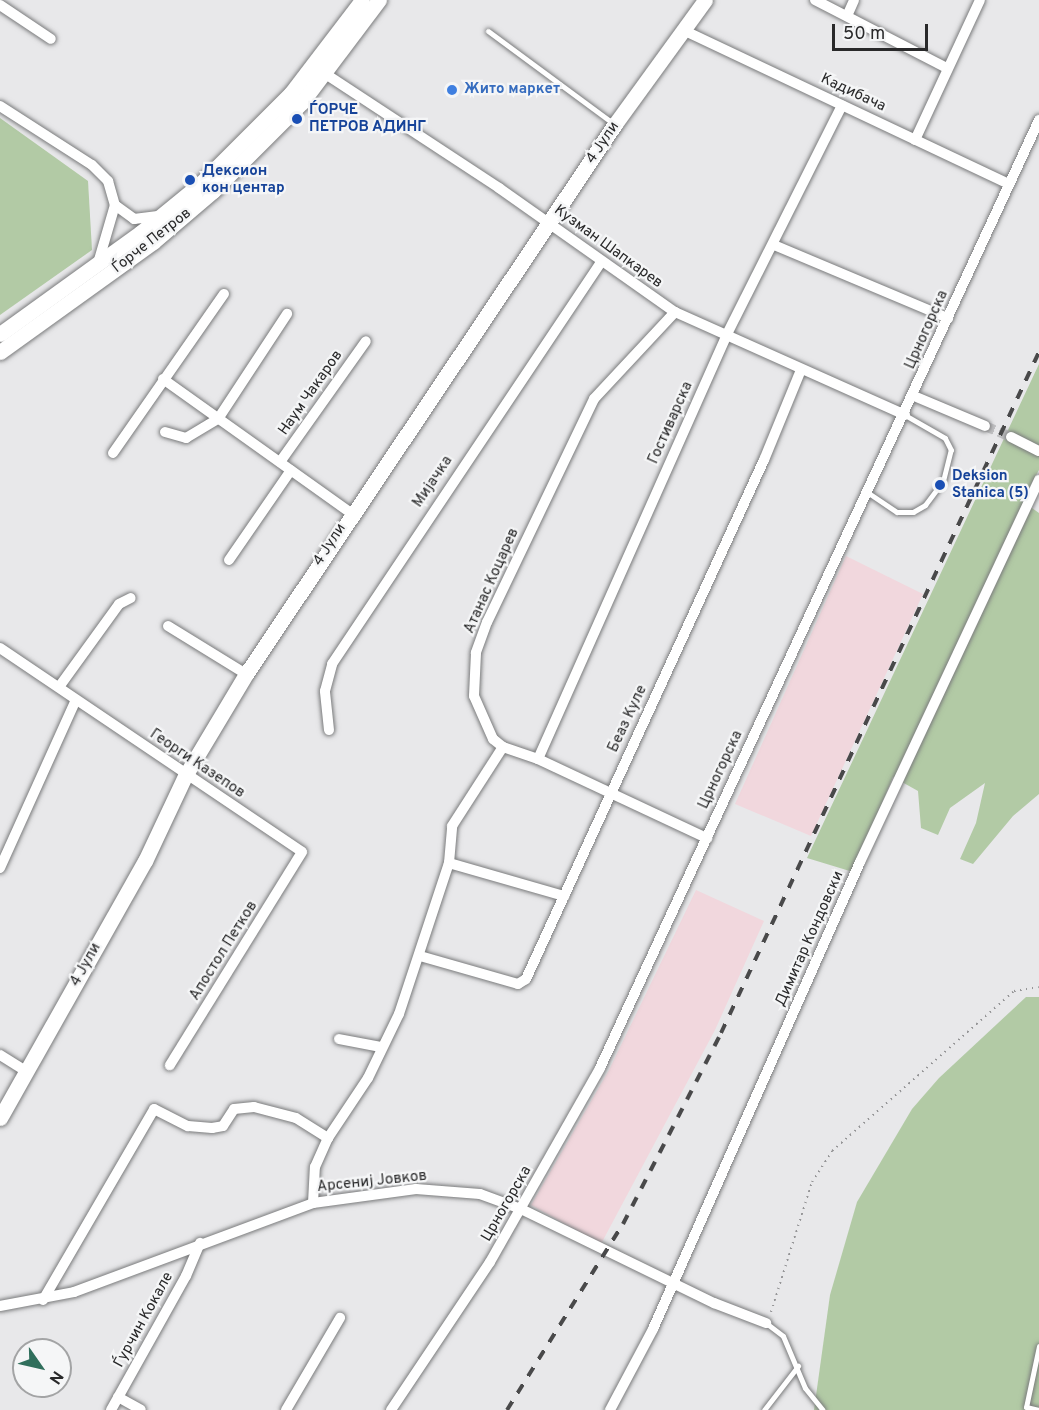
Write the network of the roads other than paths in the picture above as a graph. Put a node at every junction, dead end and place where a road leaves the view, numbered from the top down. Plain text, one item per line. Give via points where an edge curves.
1 (362, 0) edge
2 (379, 0) edge
3 (705, 0) edge
4 (815, 0) edge
5 (854, 0) edge
6 (980, 0) edge
7 (0, 5) edge
8 (847, 16) junction
9 (683, 30) junction
10 (488, 31) dead end
11 (51, 39) dead end
12 (947, 68) junction
13 (319, 70) junction
14 (842, 105) junction
15 (0, 106) edge
16 (1039, 120) edge
17 (615, 124) junction
18 (915, 140) junction
19 (1009, 184) junction
20 (115, 205) junction
21 (161, 216) junction
22 (549, 223) junction
23 (774, 245) junction
24 (600, 263) junction
25 (97, 265) junction
26 (224, 294) dead end
27 (675, 312) junction
28 (287, 314) dead end
29 (948, 318) junction
30 (0, 334) edge
31 (726, 336) junction
32 (366, 341) dead end
33 (0, 352) edge
34 (801, 369) junction
35 (163, 379) junction
36 (914, 396) junction
37 (905, 415) junction
38 (218, 419) junction
39 (985, 426) tunnel mouth
40 (165, 432) dead end
41 (1011, 438) tunnel mouth
42 (1039, 451) edge
43 (113, 453) dead end
44 (280, 462) junction
45 (291, 470) junction
46 (1039, 480) edge
47 (867, 492) junction
48 (351, 513) junction
49 (229, 560) dead end
50 (131, 598) dead end
51 (168, 626) dead end
52 (0, 648) edge
53 (246, 674) junction
54 (59, 687) junction
55 (76, 700) junction
56 (329, 730) dead end
57 (503, 747) junction
58 (538, 759) junction
59 (185, 776) junction
60 (610, 794) junction
61 (707, 838) junction
62 (302, 852) joint
63 (449, 863) junction
64 (0, 868) edge
65 (564, 896) junction
66 (420, 956) junction
67 (339, 1039) dead end
68 (381, 1047) junction
69 (0, 1055) edge
70 (170, 1065) dead end
71 (26, 1071) junction
72 (0, 1118) edge
73 (328, 1138) junction
74 (313, 1203) junction
75 (521, 1209) junction
76 (200, 1243) junction
77 (672, 1282) junction
78 (43, 1300) junction
79 (0, 1306) edge
80 (340, 1318) dead end
81 (766, 1323) joint
82 (1039, 1346) edge
83 (798, 1366) junction
84 (118, 1397) junction
85 (1025, 1408) edge
86 (111, 1410) edge
87 (141, 1410) edge
88 (286, 1410) edge
89 (391, 1410) edge
90 (610, 1410) edge
91 (764, 1410) edge
92 (823, 1410) edge
93 (1039, 1410) edge

1 - 13 street, Ѓорче Петров
2 - 13 street, Ѓорче Петров
3 - 9 street, 4 Јули
4 - 8 street
5 - 8 street
6 - 12 street
7 - 11 street
8 - 12 street
9 - 14 street, Кадибача
9 - 17 street, 4 Јули
10 - 17 lane
12 - 18 street
13 - 21 street, Ѓорче Петров
13 - 22 street, Кузман Шапкарев
13 - 33 street, Ѓорче Петров via 302,102 213,191 153,242
14 - 18 street, Кадибача
14 - 23 street, Гостиварска
15 - 20 street via 101,172 113,191
16 - 19 street, Црногорска
17 - 22 street, 4 Јули
18 - 19 street, Кадибача
19 - 29 street, Црногорска
20 - 21 street via 134,219
20 - 25 street
21 - 25 street, Ѓорче Петров
22 - 24 street, Кузман Шапкарев
22 - 48 street, 4 Јули
23 - 29 street
23 - 31 street, Гостиварска
24 - 27 street, Кузман Шапкарев
24 - 56 street, Мијачка via 332,664 325,691
25 - 30 street, Ѓорче Петров
26 - 35 street
27 - 31 street, Кузман Шапкарев
27 - 57 street, Атанас Коцарев via 594,399 487,622 476,653 474,696 493,739
28 - 38 street
29 - 36 street, Црногорска
31 - 34 street, Кузман Шапкарев
31 - 58 street, Гостиварска
32 - 44 street, Наум Чакаров
34 - 37 street, Кузман Шапкарев
34 - 60 street, Беаз Куле via 764,460
35 - 38 street
35 - 43 street
36 - 37 street, Црногорска
36 - 39 street
37 - 47 street, Црногорска
37 - 47 lane via 945,438 951,450 943,481 925,505 913,512 897,512
38 - 40 street via 186,438
38 - 44 street
41 - 42 street
44 - 45 street
45 - 48 street
45 - 49 street
46 - 77 street, Димитар Кондовски via 860,862
47 - 61 street, Црногорска
48 - 53 street, 4 Јули
50 - 54 street via 119,604
51 - 53 street
52 - 54 street, Георги Казепов
53 - 59 street, 4 Јули
54 - 55 street, Георги Казепов
55 - 59 street, Георги Казепов
55 - 64 street
57 - 58 street
57 - 63 street via 452,826
58 - 60 street
59 - 62 street, Георги Казепов
59 - 71 street, 4 Јули via 145,861
60 - 61 street
60 - 65 street, Беаз Куле
61 - 75 street, Црногорска via 600,1068
62 - 70 street, Апостол Петков
63 - 65 street
63 - 66 street
65 - 66 street, Беаз Куле via 522,983
66 - 68 street via 399,1014
67 - 68 street
68 - 73 street via 368,1078
69 - 71 street
71 - 72 street, 4 Јули
73 - 74 street via 315,1167
73 - 78 street via 296,1118 254,1107 234,1109 223,1126 212,1128 188,1126 154,1109
74 - 75 street, Арсениј Јовков via 416,1189 480,1194
74 - 76 street, Арсениј Јовков
75 - 77 street, Арсениј Јовков
75 - 89 street, Црногорска via 452,1322
76 - 78 street, Арсениј Јовков via 74,1292
76 - 84 street, Ѓурчин Кокале via 186,1276
77 - 81 street, Арсениј Јовков
77 - 90 street, Димитар Кондовски via 631,1376
78 - 79 street, Арсениј Јовков
80 - 88 street
81 - 83 lane via 783,1336
82 - 85 lane
83 - 91 lane
83 - 92 lane via 814,1403
84 - 86 street, Ѓурчин Кокале
84 - 87 street
85 - 93 lane

